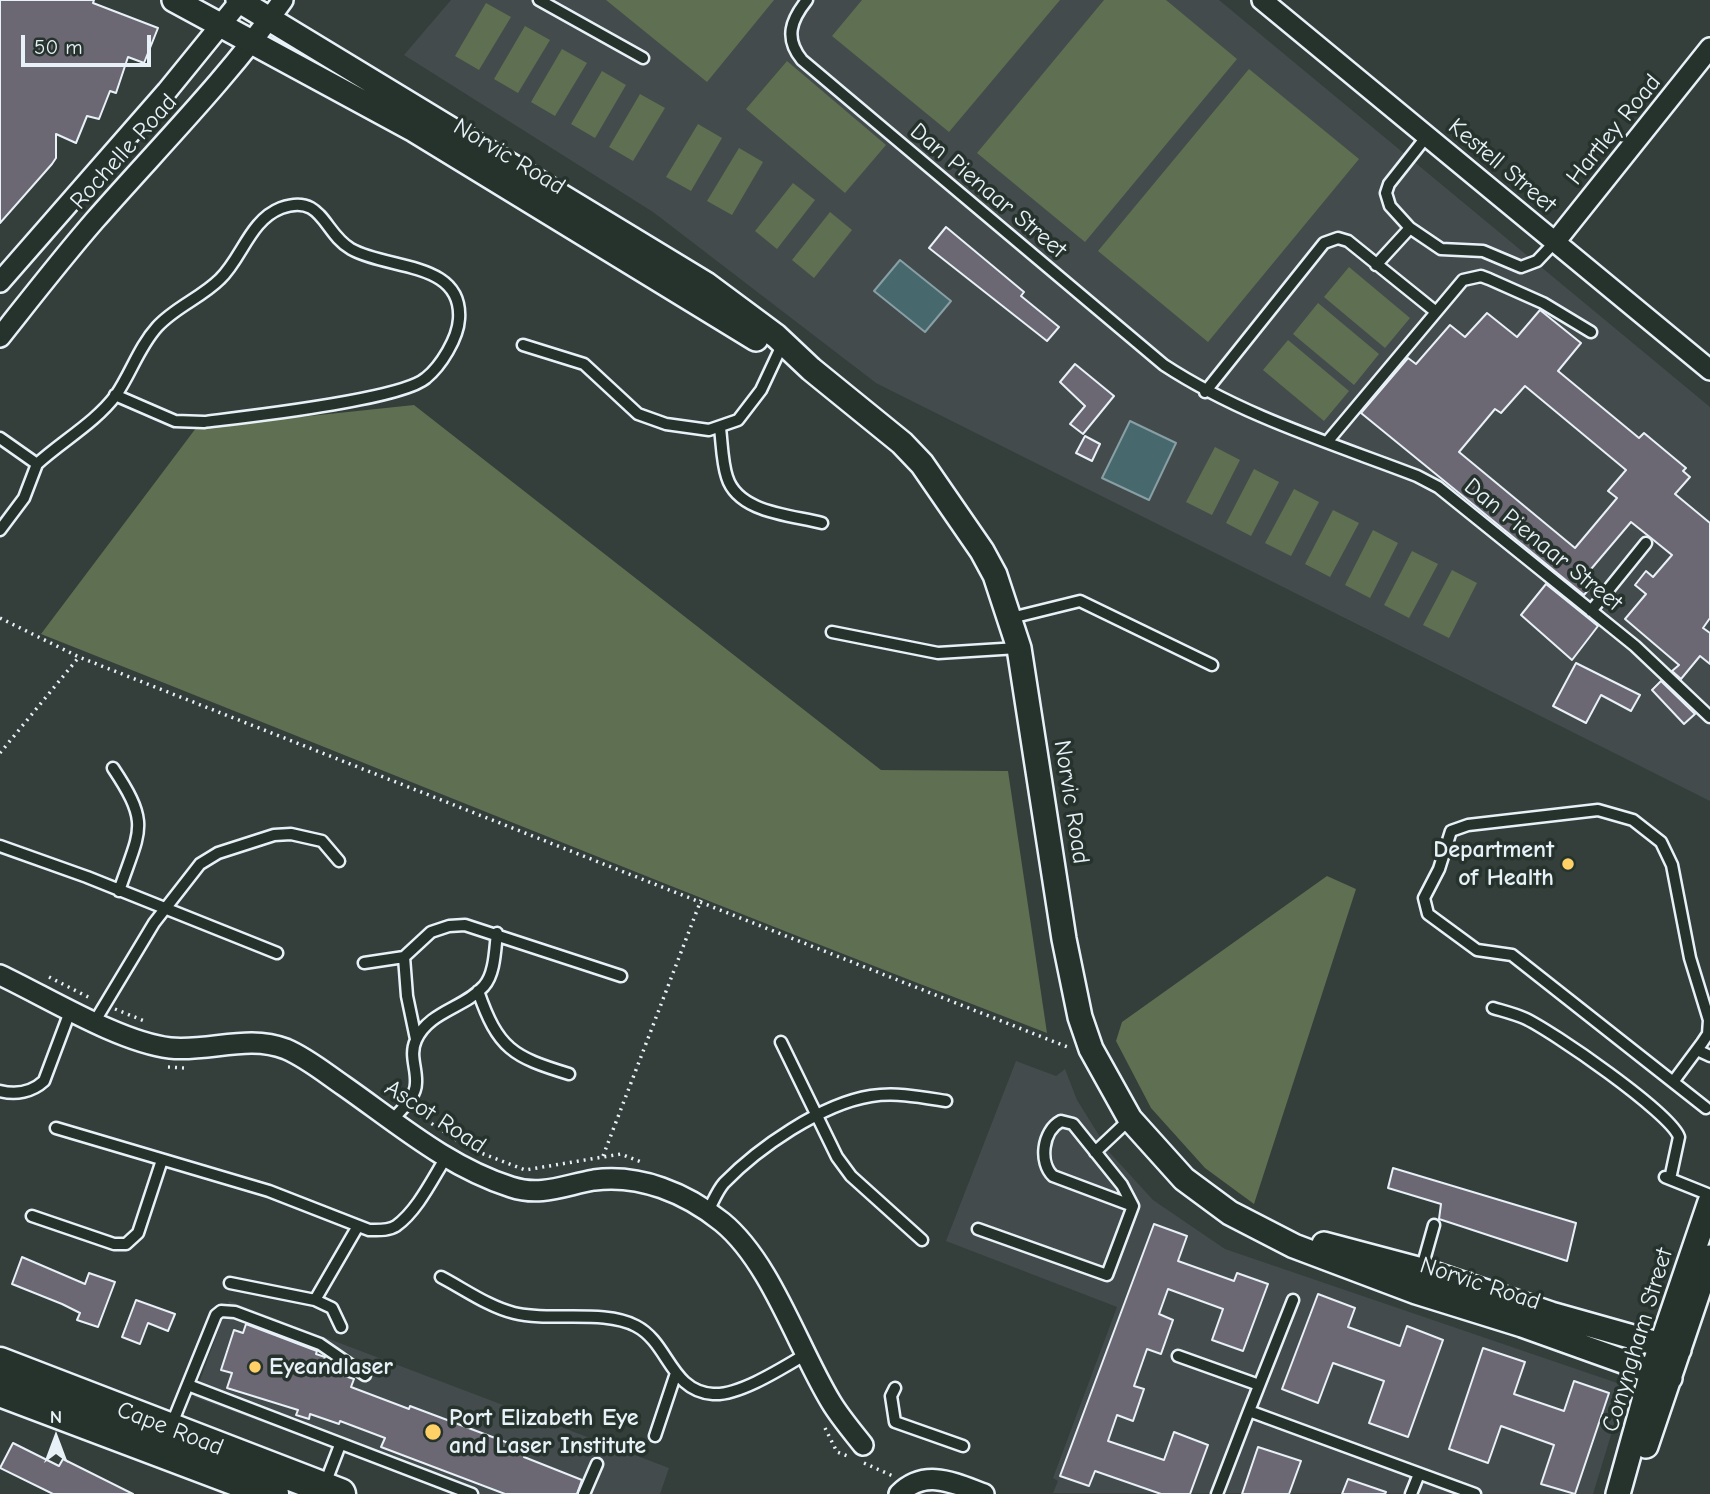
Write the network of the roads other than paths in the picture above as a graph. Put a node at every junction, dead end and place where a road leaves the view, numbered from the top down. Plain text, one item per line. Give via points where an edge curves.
1 (174, 0) edge
2 (240, 0) edge
3 (539, 0) edge
4 (807, 0) edge
5 (1262, 0) edge
6 (277, 9) edge
7 (220, 26) junction
8 (253, 43) junction
9 (1710, 48) edge
10 (643, 58) dead end
11 (1427, 136) junction
12 (1410, 228) junction
13 (1555, 242) junction
14 (1376, 265) junction
15 (0, 282) edge
16 (1436, 312) junction
17 (1591, 332) dead end
18 (0, 337) edge
19 (523, 345) dead end
20 (780, 347) junction
21 (1710, 370) edge
22 (1205, 391) junction
23 (115, 395) junction
24 (720, 428) junction
25 (0, 438) edge
26 (1327, 442) junction
27 (37, 464) junction
28 (822, 523) dead end
29 (0, 530) edge
30 (1646, 543) dead end
31 (1591, 611) junction
32 (1011, 618) junction
33 (832, 632) dead end
34 (1019, 648) junction
35 (1212, 665) dead end
36 (1710, 717) edge
37 (113, 768) dead end
38 (0, 846) edge
39 (339, 861) dead end
40 (119, 891) junction
41 (166, 910) junction
42 (497, 933) junction
43 (277, 953) dead end
44 (404, 957) junction
45 (364, 963) dead end
46 (0, 975) edge
47 (621, 976) dead end
48 (478, 991) junction
49 (1493, 1008) dead end
50 (71, 1009) junction
51 (100, 1013) junction
52 (1709, 1034) edge
53 (416, 1039) junction
54 (781, 1042) dead end
55 (1697, 1050) junction
56 (1710, 1056) edge
57 (569, 1074) dead end
58 (1673, 1082) junction
59 (0, 1091) edge
60 (946, 1101) dead end
61 (1706, 1108) dead end
62 (399, 1112) junction
63 (816, 1118) junction
64 (1130, 1119) junction
65 (57, 1128) dead end
66 (1095, 1152) junction
67 (445, 1159) junction
68 (162, 1160) junction
69 (1710, 1195) edge
70 (1710, 1202) edge
71 (1133, 1206) junction
72 (708, 1211) junction
73 (32, 1216) dead end
74 (1434, 1225) dead end
75 (358, 1226) junction
76 (978, 1229) dead end
77 (922, 1241) dead end
78 (1710, 1257) edge
79 (442, 1277) dead end
80 (1419, 1281) junction
81 (230, 1283) dead end
82 (315, 1300) junction
83 (1293, 1300) dead end
84 (341, 1327) dead end
85 (1670, 1348) junction
86 (806, 1354) junction
87 (1178, 1356) dead end
88 (0, 1363) edge
89 (676, 1373) junction
90 (365, 1375) dead end
91 (1661, 1375) junction
92 (188, 1385) junction
93 (1259, 1385) junction
94 (895, 1388) dead end
95 (0, 1391) edge
96 (1249, 1411) junction
97 (170, 1430) junction
98 (655, 1436) dead end
99 (340, 1445) junction
100 (863, 1445) dead end
101 (962, 1446) dead end
102 (597, 1464) dead end
103 (1419, 1474) junction
104 (221, 1485) edge
105 (331, 1491) edge
106 (273, 1494) edge
107 (472, 1494) edge
108 (584, 1494) edge
109 (900, 1494) edge
110 (984, 1494) edge
111 (1217, 1494) edge
112 (1411, 1494) edge
113 (1475, 1494) edge
114 (1618, 1494) edge
115 (1629, 1494) edge

1 - 7 street, Norvic Road
2 - 6 street, Norvic Road
2 - 7 street, Rochelle Road
3 - 10 lane
4 - 22 lane, Dan Pienaar Street via 794,17 790,32 802,60 1154,357
5 - 11 street, Kestell Street
6 - 8 street, Rochelle Road
6 - 20 street, Norvic Road via 706,284
7 - 8 street, Norvic Road
7 - 15 street, Rochelle Road
8 - 18 street, Rochelle Road via 95,220
8 - 20 street, Norvic Road via 414,130
9 - 13 street, Hartley Road
11 - 12 lane via 1386,193 1390,206
11 - 13 street, Kestell Street
12 - 13 lane via 1441,249 1483,251 1514,266 1537,261
12 - 14 lane
13 - 21 street, Kestell Street
14 - 16 lane
14 - 22 lane via 1348,241 1338,238 1324,243
16 - 17 lane via 1463,280 1481,276 1543,303
16 - 26 lane
19 - 24 lane via 584,364 638,414 687,428
20 - 24 lane via 751,405 738,420
20 - 32 street, Norvic Road via 854,402 922,464 982,551
22 - 26 lane, Dan Pienaar Street
23 - 23 lane via 175,421 204,422 394,392 427,378 456,337 460,307 452,287 435,275 347,247 313,208 295,205 263,219 220,278 158,326
23 - 27 lane
24 - 28 lane via 727,480 740,498
25 - 27 lane
26 - 31 lane, Dan Pienaar Street via 1438,487
27 - 29 lane via 24,498
30 - 31 lane
31 - 36 lane, Dan Pienaar Street
32 - 34 street, Norvic Road
32 - 35 lane via 1080,601
33 - 34 lane via 938,653
34 - 64 street, Norvic Road via 1080,1017 1096,1058
37 - 40 lane via 136,804 139,819
38 - 40 lane
39 - 41 lane via 322,841 274,835 218,853 200,864
40 - 41 lane
41 - 43 lane
41 - 51 lane
42 - 44 lane via 449,926 431,932
42 - 47 lane
42 - 48 lane via 491,973
44 - 45 lane
44 - 53 lane
46 - 50 street, Ascot Road
48 - 53 lane via 444,1011
48 - 57 lane via 488,1019 513,1053 527,1062
49 - 69 lane via 1524,1018 1561,1040 1665,1119 1679,1137 1666,1178
50 - 51 street, Ascot Road
50 - 59 lane via 44,1082 22,1092
51 - 62 street, Ascot Road via 144,1042 171,1048 269,1043 300,1055
52 - 55 lane
52 - 58 lane via 1671,865 1661,842 1645,826 1613,812 1580,810 1451,831 1424,898 1428,914 1477,950 1512,956
53 - 62 lane via 412,1055 417,1085
54 - 63 lane
55 - 56 lane
55 - 58 lane
58 - 61 lane
60 - 63 lane via 897,1094 873,1096 842,1104
62 - 67 street, Ascot Road
63 - 72 lane via 787,1132 722,1185
63 - 77 lane via 851,1176
64 - 66 lane
64 - 80 street, Norvic Road via 1184,1179 1230,1213 1315,1255
65 - 68 lane
66 - 71 lane
66 - 71 lane via 1073,1124 1061,1121 1042,1152 1053,1176
67 - 72 street, Ascot Road via 488,1179 530,1191 619,1178 660,1186
67 - 75 lane via 396,1226 383,1231
68 - 73 lane via 138,1233 126,1244
68 - 75 lane via 316,1207
70 - 85 street, Conyngham Street
71 - 76 lane via 1107,1275
72 - 86 street, Ascot Road via 732,1230 767,1279
74 - 80 lane
75 - 82 lane
78 - 85 street, Conyngham Street
79 - 89 lane via 512,1313 634,1324 648,1333
80 - 85 street, Norvic Road
80 - 91 street, Norvic Road via 1522,1325
81 - 82 lane
82 - 84 lane via 332,1308
83 - 93 lane
85 - 91 street, Conyngham Street
86 - 89 lane via 716,1395 683,1383
86 - 100 street, Ascot Road via 832,1403
87 - 93 lane
88 - 97 main road, Cape Road
89 - 98 lane
90 - 92 lane via 320,1344 221,1311
91 - 114 street, Conyngham Street
91 - 115 street, Conyngham Street
92 - 97 lane
92 - 99 lane
93 - 96 lane
94 - 101 lane via 891,1405 895,1422
95 - 104 main road, Cape Road
96 - 103 lane
96 - 111 lane
97 - 105 main road, Cape Road
99 - 105 lane
99 - 107 lane
102 - 108 lane
103 - 112 lane
103 - 113 lane
104 - 106 main road, Cape Road
109 - 110 street via 909,1484 934,1478

